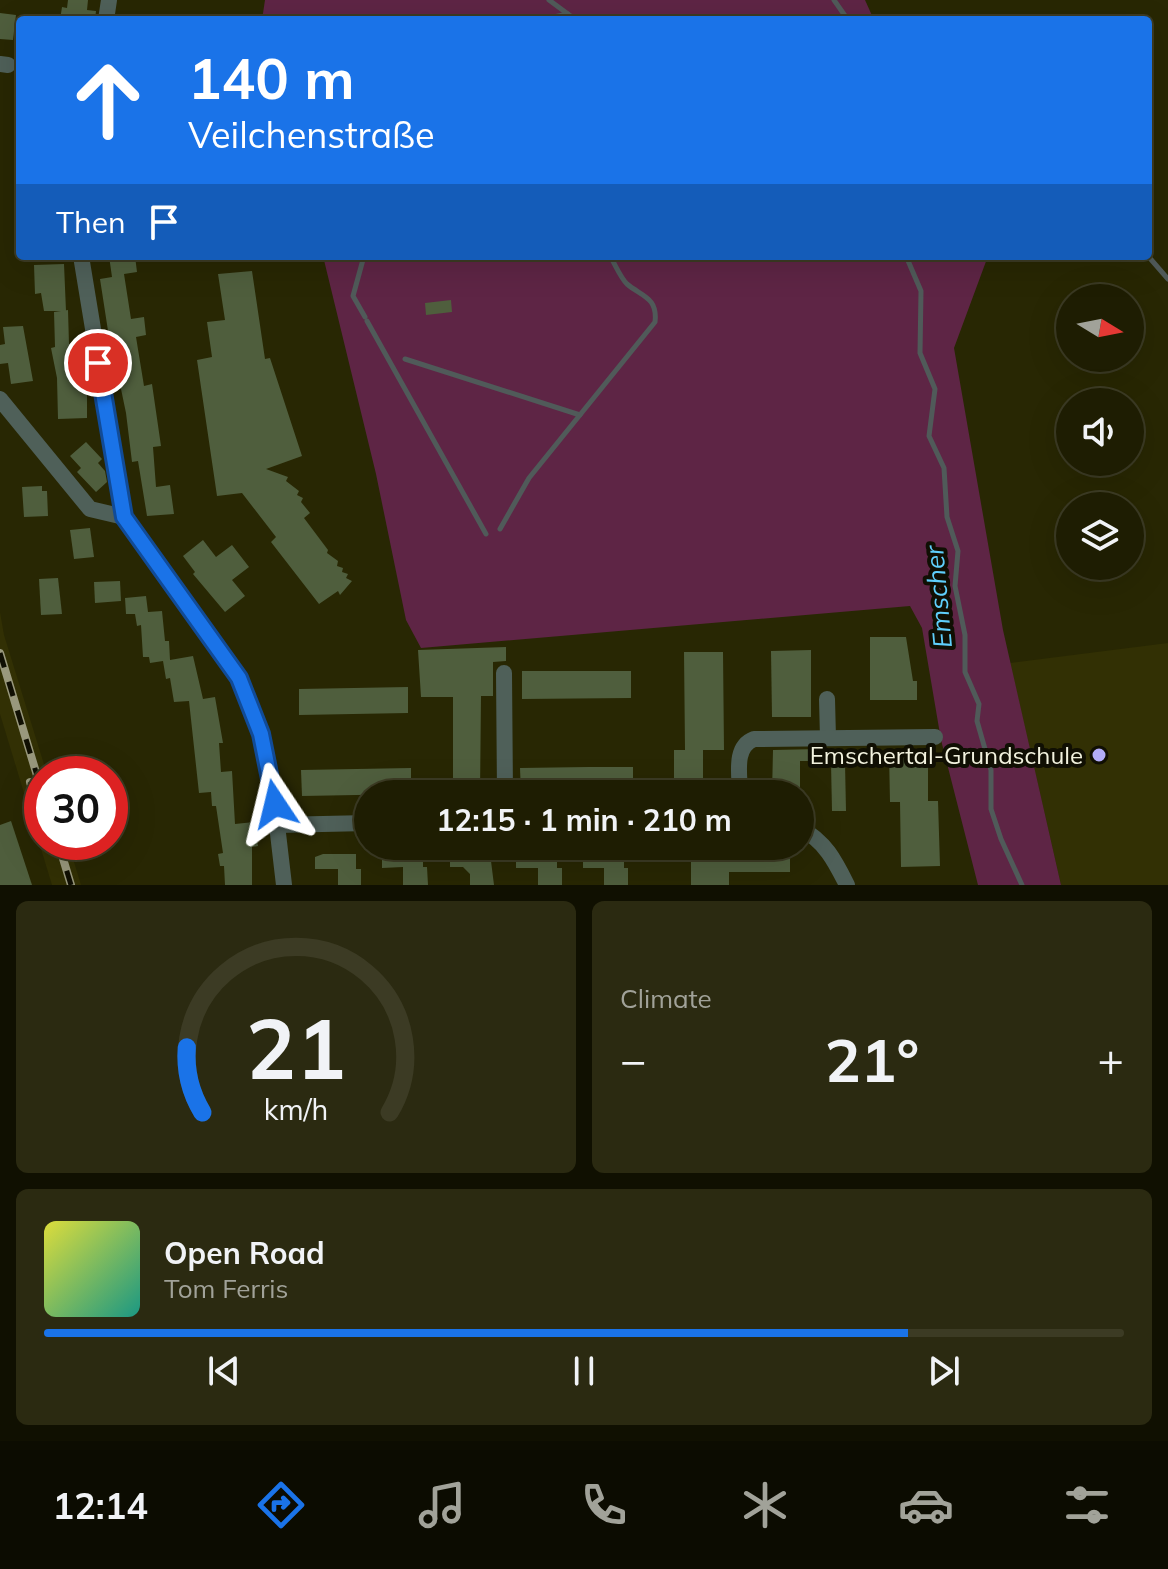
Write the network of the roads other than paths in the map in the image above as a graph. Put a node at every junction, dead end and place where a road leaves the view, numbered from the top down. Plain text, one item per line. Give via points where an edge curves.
1 (82, 260) edge
2 (0, 399) edge
3 (124, 517) junction
4 (504, 673) dead end
5 (827, 699) dead end
6 (935, 737) dead end
7 (828, 738) junction
8 (505, 780) edge
9 (740, 780) edge
10 (354, 823) edge
11 (277, 825) junction
12 (814, 836) edge
13 (284, 885) edge
14 (847, 885) edge

1 - 3 street
2 - 3 street via 90,509
3 - 11 street via 239,678 261,734
4 - 8 street
5 - 7 street
6 - 7 street
7 - 9 street via 746,742 740,751
10 - 11 street
11 - 13 street
12 - 14 street via 832,855

